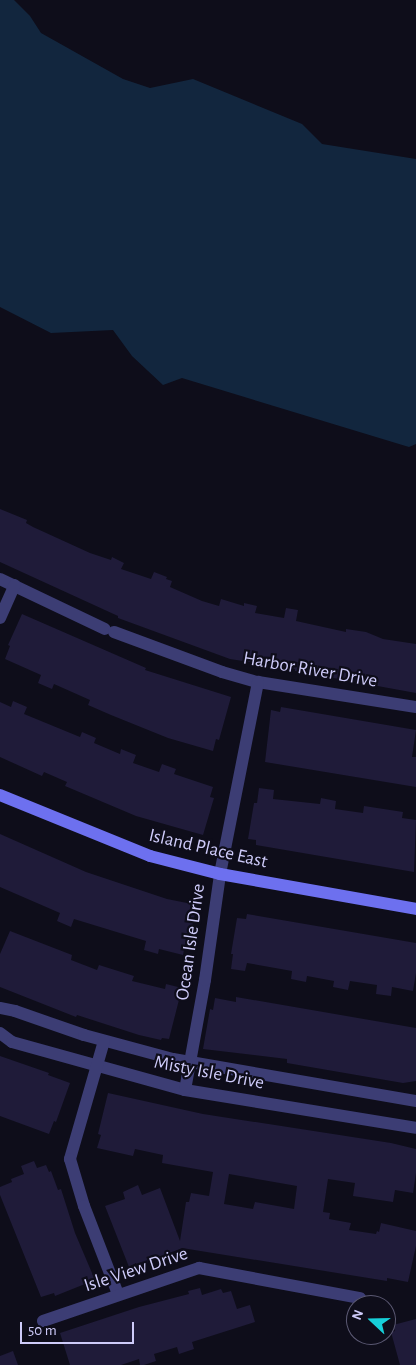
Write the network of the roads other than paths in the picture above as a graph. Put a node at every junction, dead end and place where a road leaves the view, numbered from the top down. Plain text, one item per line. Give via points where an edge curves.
1 (0, 579) edge
2 (15, 585) junction
3 (0, 618) edge
4 (258, 682) junction
5 (416, 707) edge
6 (0, 795) edge
7 (220, 874) junction
8 (416, 909) edge
9 (0, 1008) edge
10 (0, 1033) edge
11 (104, 1041) junction
12 (192, 1062) junction
13 (97, 1067) junction
14 (185, 1090) junction
15 (416, 1101) edge
16 (416, 1128) edge
17 (118, 1294) junction
18 (346, 1295) edge
19 (43, 1321) dead end

1 - 2 street, Harbor River Drive
2 - 3 street
2 - 4 street, Harbor River Drive via 109,630
4 - 5 street, Harbor River Drive
4 - 7 street, Ocean Isle Drive
6 - 7 street, Island Place East via 150,856
7 - 8 street, Island Place East
7 - 12 street, Ocean Isle Drive
9 - 11 street, Misty Isle Drive
10 - 13 street, Misty Isle Drive via 12,1042
11 - 12 street, Misty Isle Drive
11 - 13 street
12 - 14 street, Ocean Isle Drive
12 - 15 street, Misty Isle Drive
13 - 14 street, Misty Isle Drive
13 - 17 street via 70,1159 84,1206
14 - 16 street, Misty Isle Drive
17 - 18 street, Isle View Drive via 199,1268
17 - 19 street, Isle View Drive

